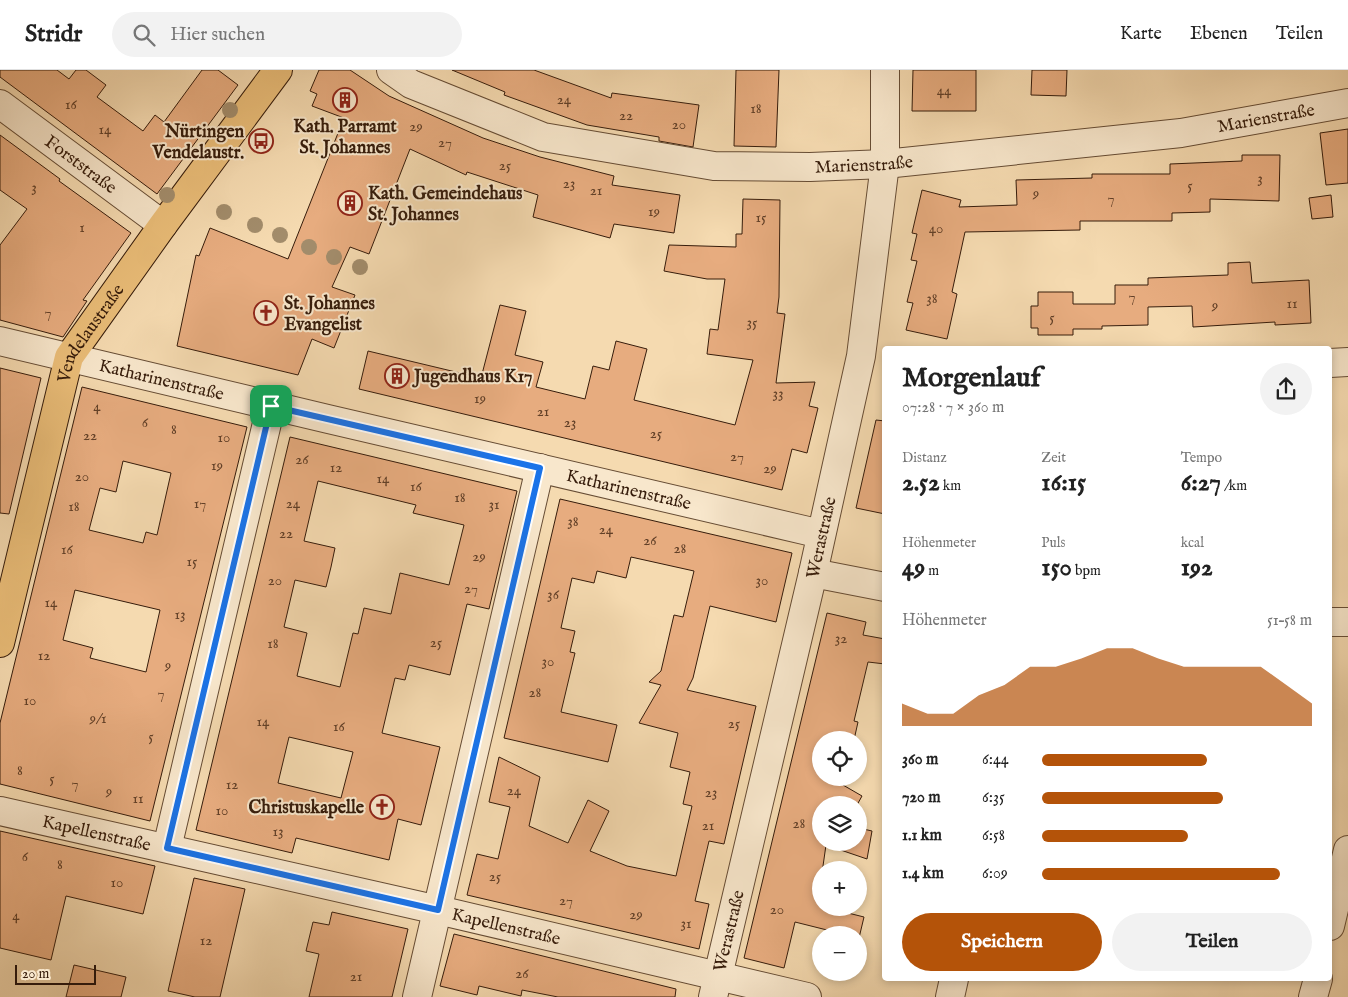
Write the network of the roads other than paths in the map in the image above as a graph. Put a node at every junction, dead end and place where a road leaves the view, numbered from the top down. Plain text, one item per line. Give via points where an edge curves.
1 (278, 70) edge
2 (391, 70) edge
3 (885, 70) edge
4 (1348, 103) edge
5 (0, 104) edge
6 (885, 164) junction
7 (163, 224) junction
8 (0, 341) edge
9 (69, 357) junction
10 (873, 357) edge
11 (1348, 362) edge
12 (1332, 363) edge
13 (271, 406) junction
14 (540, 468) junction
15 (821, 534) junction
16 (813, 573) junction
17 (882, 586) edge
18 (1332, 622) edge
19 (1348, 622) edge
20 (0, 643) edge
21 (0, 811) edge
22 (167, 848) junction
23 (1348, 850) edge
24 (438, 910) junction
25 (1332, 918) edge
26 (954, 981) edge
27 (1317, 981) edge
28 (715, 986) edge
29 (417, 997) edge
30 (807, 997) edge
31 (950, 997) edge
32 (1313, 997) edge

1 - 7 main road, Vendelaustraße
2 - 6 street, Marienstraße via 411,84 543,137 714,166
3 - 6 street, Werastraße
4 - 6 street, Marienstraße via 1181,133
5 - 7 street, Forststraße
6 - 10 street, Werastraße
7 - 9 main road, Vendelaustraße
8 - 9 street, Katharinenstraße
9 - 13 street, Katharinenstraße
9 - 20 main road, Vendelaustraße
10 - 15 street, Werastraße
11 - 12 street
13 - 14 street, Katharinenstraße
13 - 22 street
14 - 15 street, Katharinenstraße
14 - 24 street
15 - 16 street, Werastraße
16 - 17 street
16 - 28 street, Werastraße
18 - 19 street
21 - 22 street, Kapellenstraße
22 - 24 street, Kapellenstraße
23 - 25 street
24 - 28 street, Kapellenstraße
24 - 29 street
26 - 31 street
27 - 32 street
28 - 30 street, Kapellenstraße

